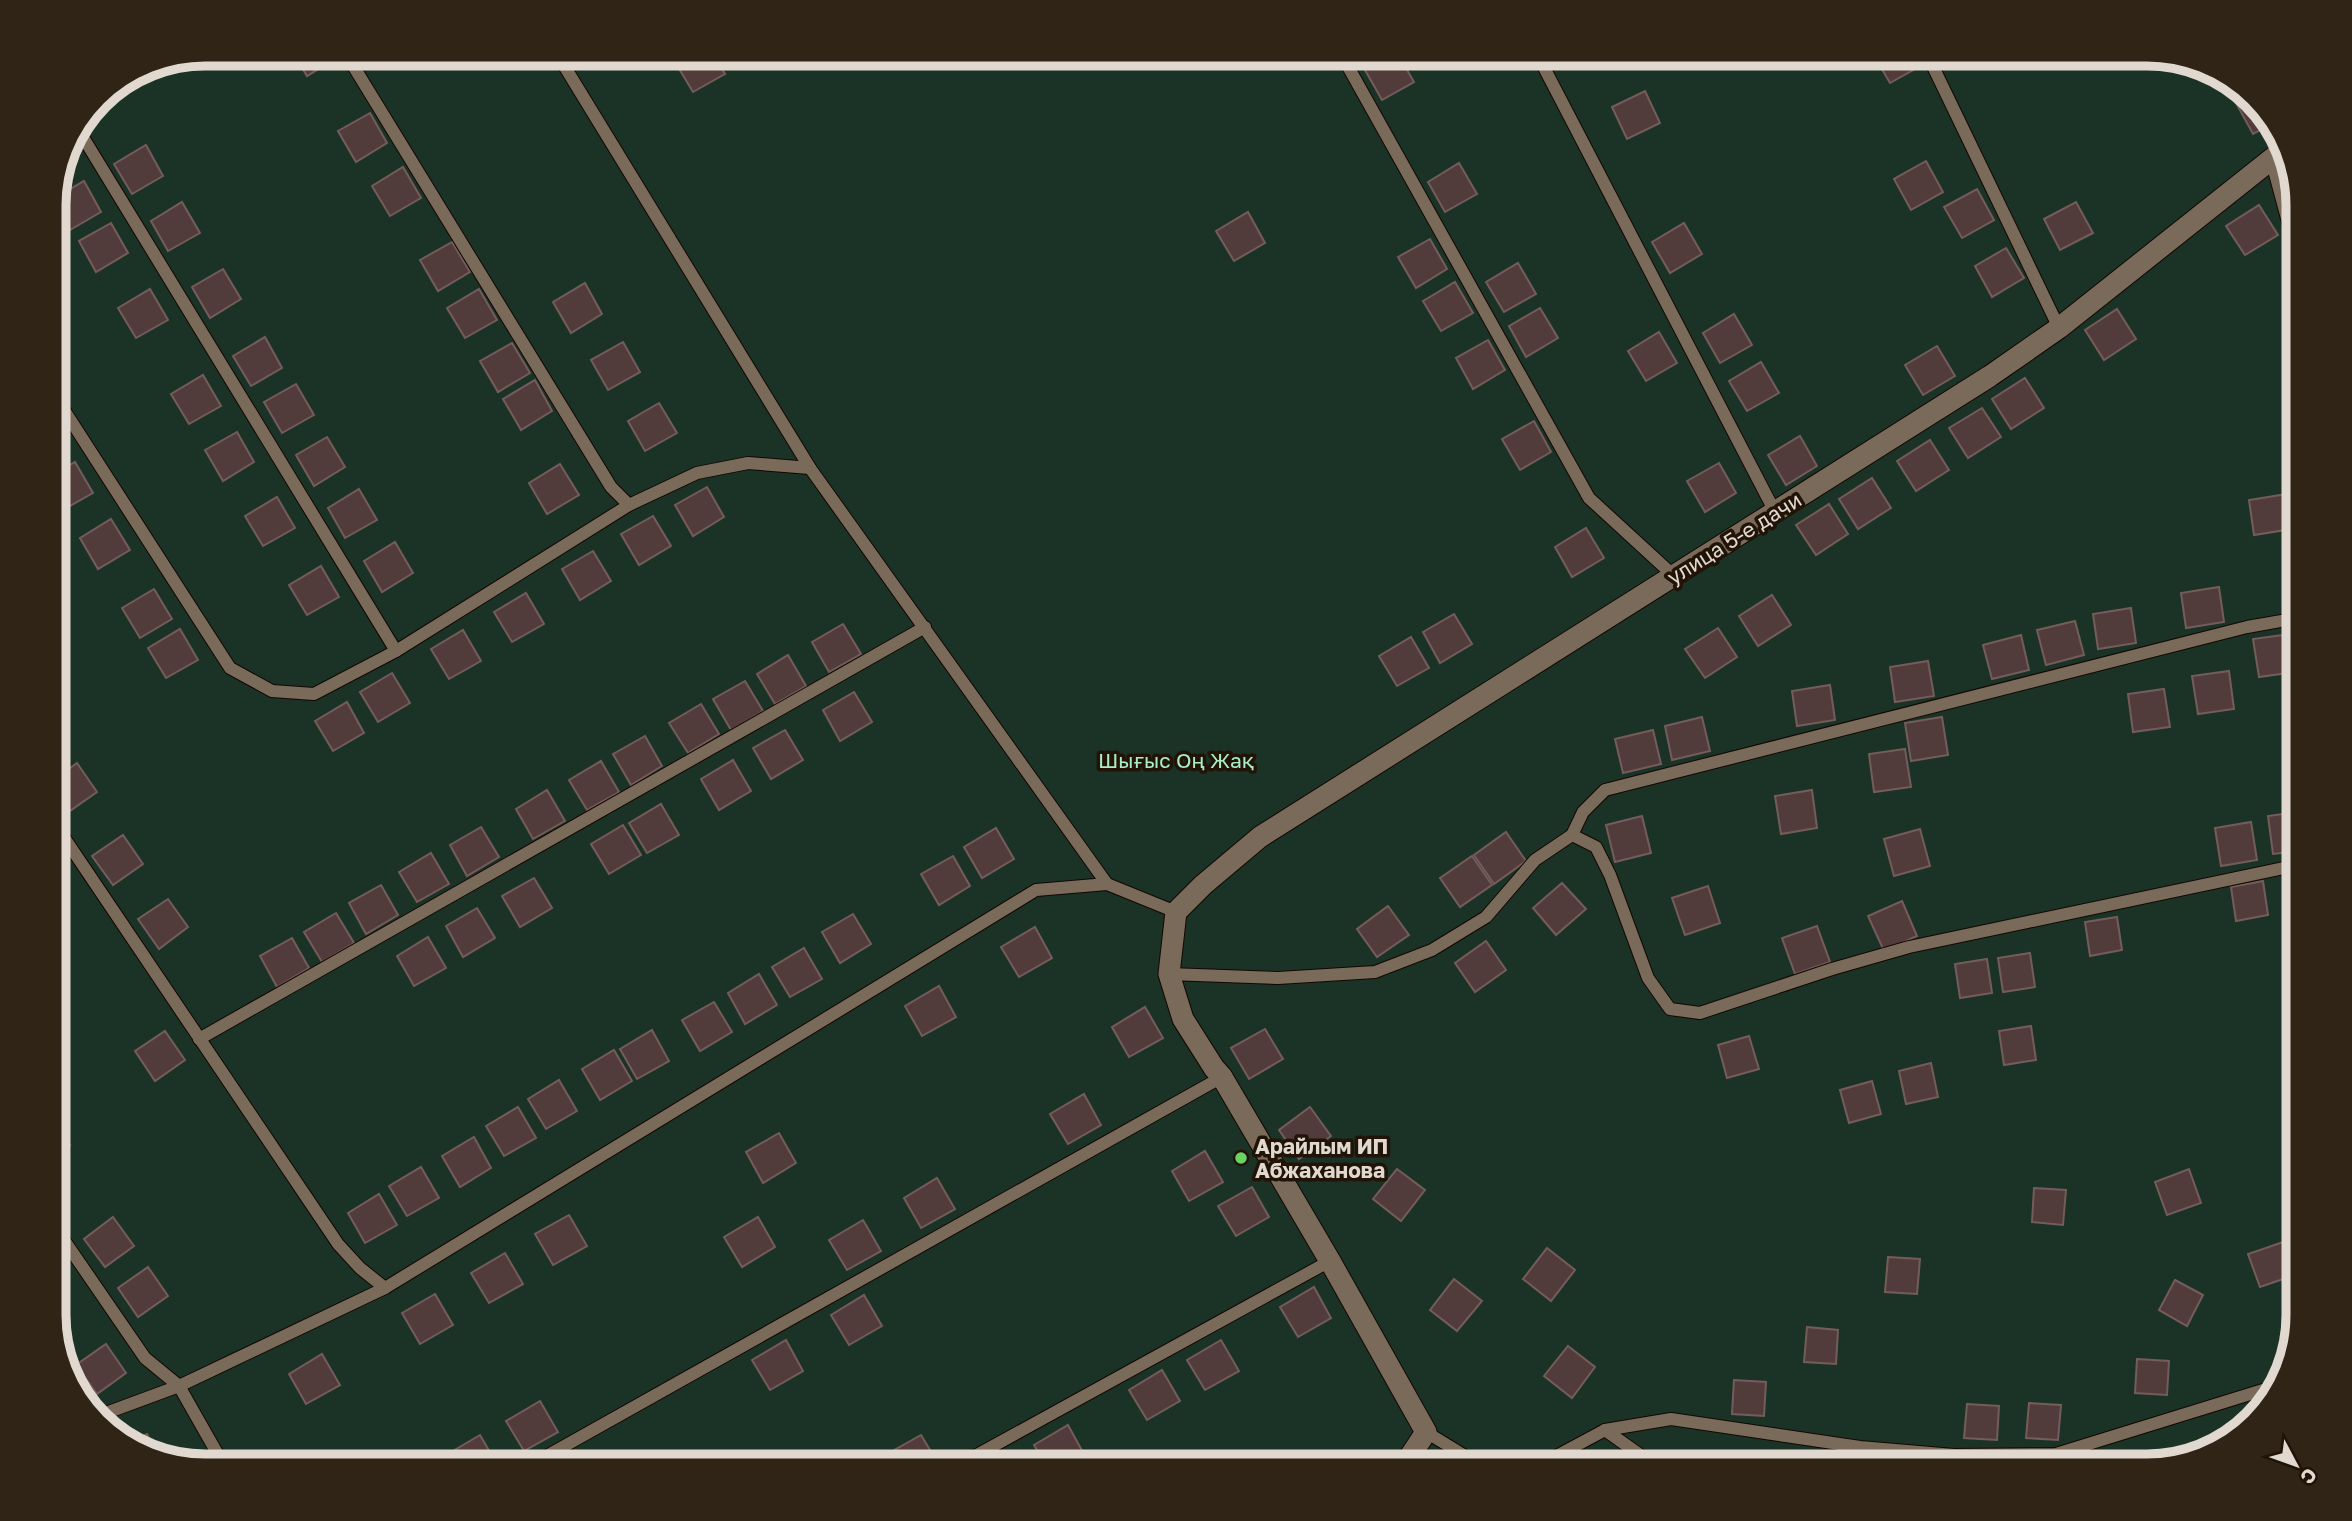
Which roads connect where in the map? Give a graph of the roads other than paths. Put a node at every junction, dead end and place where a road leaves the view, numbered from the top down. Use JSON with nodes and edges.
{"nodes":[{"id":1,"x":353,"y":66,"type":"edge"},
{"id":2,"x":564,"y":66,"type":"edge"},
{"id":3,"x":1348,"y":66,"type":"edge"},
{"id":4,"x":1543,"y":66,"type":"edge"},
{"id":5,"x":1933,"y":66,"type":"edge"},
{"id":6,"x":84,"y":138,"type":"edge"},
{"id":7,"x":2276,"y":155,"type":"edge"},
{"id":8,"x":2279,"y":165,"type":"edge"},
{"id":9,"x":2284,"y":192,"type":"edge"},
{"id":10,"x":2059,"y":328,"type":"junction"},
{"id":11,"x":67,"y":415,"type":"edge"},
{"id":12,"x":810,"y":468,"type":"junction"},
{"id":13,"x":629,"y":505,"type":"junction"},
{"id":14,"x":1775,"y":512,"type":"junction"},
{"id":15,"x":1674,"y":576,"type":"junction"},
{"id":16,"x":2286,"y":620,"type":"edge"},
{"id":17,"x":925,"y":627,"type":"junction"},
{"id":18,"x":396,"y":651,"type":"junction"},
{"id":19,"x":1572,"y":835,"type":"junction"},
{"id":20,"x":67,"y":842,"type":"edge"},
{"id":21,"x":2286,"y":868,"type":"edge"},
{"id":22,"x":1107,"y":884,"type":"junction"},
{"id":23,"x":1176,"y":912,"type":"junction"},
{"id":24,"x":1169,"y":974,"type":"junction"},
{"id":25,"x":199,"y":1040,"type":"junction"},
{"id":26,"x":1222,"y":1077,"type":"junction"},
{"id":27,"x":67,"y":1244,"type":"edge"},
{"id":28,"x":1330,"y":1261,"type":"junction"},
{"id":29,"x":385,"y":1288,"type":"junction"},
{"id":30,"x":179,"y":1386,"type":"junction"},
{"id":31,"x":2264,"y":1390,"type":"edge"},
{"id":32,"x":2260,"y":1391,"type":"joint"},
{"id":33,"x":107,"y":1413,"type":"edge"},
{"id":34,"x":1605,"y":1430,"type":"junction"},
{"id":35,"x":1426,"y":1432,"type":"junction"},
{"id":36,"x":218,"y":1454,"type":"edge"},
{"id":37,"x":550,"y":1454,"type":"edge"},
{"id":38,"x":979,"y":1454,"type":"edge"},
{"id":39,"x":1412,"y":1454,"type":"edge"},
{"id":40,"x":1462,"y":1454,"type":"edge"},
{"id":41,"x":1562,"y":1454,"type":"edge"},
{"id":42,"x":1639,"y":1454,"type":"edge"},
{"id":43,"x":1943,"y":1454,"type":"edge"},
{"id":44,"x":2056,"y":1454,"type":"edge"}],
"edges":[{"from":1,"to":13,"type":"lane"},
{"from":2,"to":12,"type":"lane"},
{"from":3,"to":15,"type":"lane"},
{"from":4,"to":14,"type":"lane"},
{"from":5,"to":10,"type":"lane"},
{"from":6,"to":18,"type":"lane"},
{"from":7,"to":10,"type":"street","name":"улица 5-е дачи"},
{"from":8,"to":9,"type":"lane"},
{"from":10,"to":14,"type":"street","name":"улица 5-е дачи"},
{"from":11,"to":18,"type":"lane"},
{"from":12,"to":13,"type":"lane"},
{"from":12,"to":17,"type":"lane"},
{"from":13,"to":18,"type":"lane"},
{"from":14,"to":15,"type":"street","name":"улица 5-е дачи"},
{"from":15,"to":23,"type":"street","name":"улица 5-е дачи"},
{"from":16,"to":19,"type":"lane"},
{"from":17,"to":22,"type":"lane"},
{"from":17,"to":25,"type":"lane"},
{"from":19,"to":21,"type":"lane"},
{"from":19,"to":24,"type":"lane"},
{"from":20,"to":25,"type":"lane"},
{"from":22,"to":23,"type":"lane"},
{"from":22,"to":29,"type":"lane"},
{"from":23,"to":24,"type":"street"},
{"from":24,"to":26,"type":"street"},
{"from":25,"to":29,"type":"lane"},
{"from":26,"to":28,"type":"street"},
{"from":26,"to":37,"type":"lane"},
{"from":27,"to":30,"type":"lane"},
{"from":28,"to":35,"type":"street"},
{"from":28,"to":38,"type":"lane"},
{"from":29,"to":30,"type":"lane"},
{"from":30,"to":33,"type":"lane"},
{"from":30,"to":36,"type":"lane"},
{"from":31,"to":32,"type":"lane"},
{"from":32,"to":44,"type":"lane"},
{"from":34,"to":41,"type":"lane"},
{"from":34,"to":42,"type":"lane"},
{"from":34,"to":43,"type":"lane"},
{"from":35,"to":39,"type":"street"},
{"from":35,"to":40,"type":"lane"}]}
